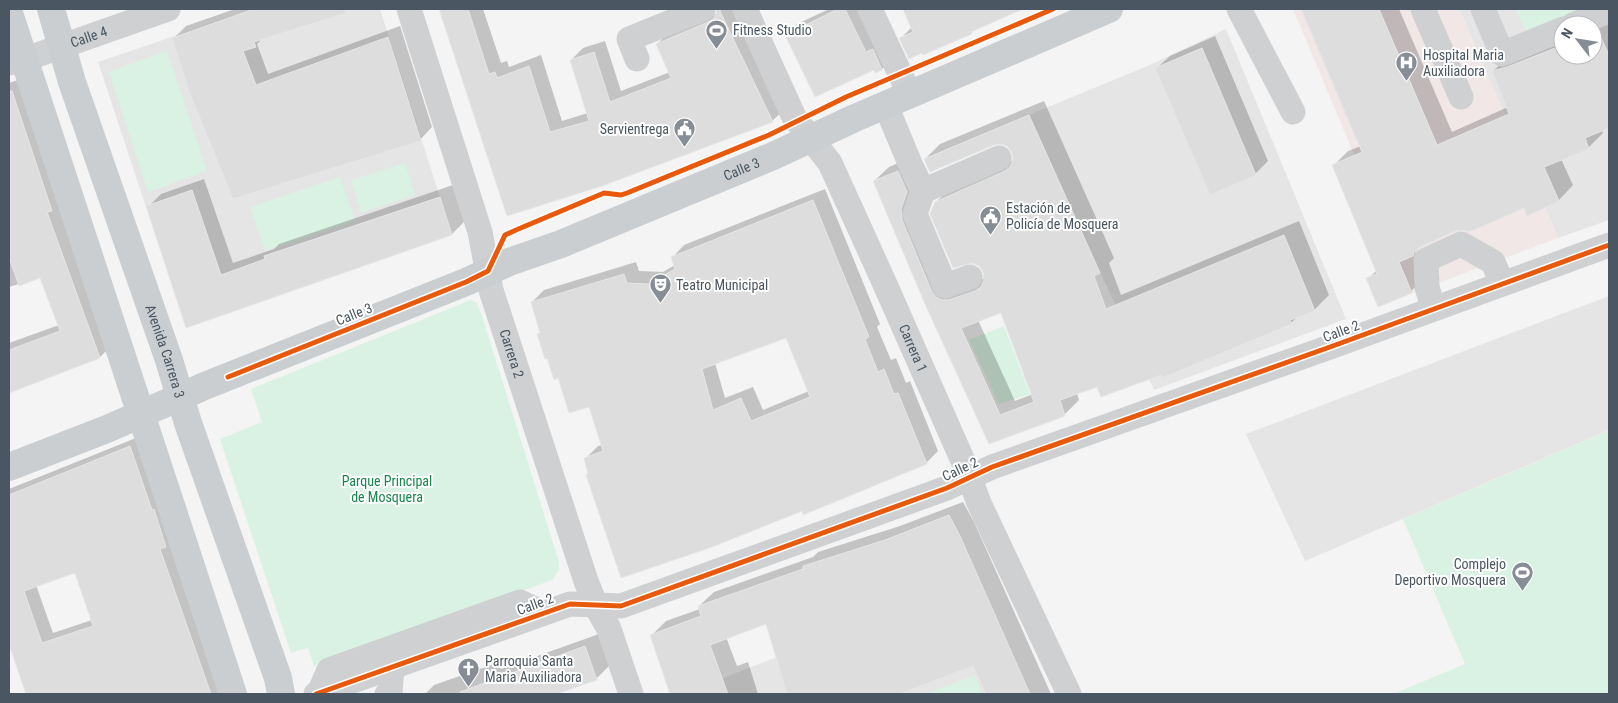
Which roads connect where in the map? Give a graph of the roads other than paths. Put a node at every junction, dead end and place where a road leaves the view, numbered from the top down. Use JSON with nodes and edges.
{"nodes":[{"id":1,"x":52,"y":9,"type":"edge"},
{"id":2,"x":168,"y":9,"type":"edge"},
{"id":3,"x":409,"y":9,"type":"edge"},
{"id":4,"x":703,"y":9,"type":"edge"},
{"id":5,"x":745,"y":9,"type":"edge"},
{"id":6,"x":870,"y":9,"type":"edge"},
{"id":7,"x":1109,"y":9,"type":"edge"},
{"id":8,"x":1240,"y":9,"type":"edge"},
{"id":9,"x":1422,"y":9,"type":"edge"},
{"id":10,"x":1483,"y":9,"type":"edge"},
{"id":11,"x":9,"y":13,"type":"edge"},
{"id":12,"x":1553,"y":33,"type":"edge"},
{"id":13,"x":63,"y":45,"type":"junction"},
{"id":14,"x":637,"y":59,"type":"dead end"},
{"id":15,"x":16,"y":61,"type":"edge"},
{"id":16,"x":910,"y":95,"type":"junction"},
{"id":17,"x":1461,"y":97,"type":"dead end"},
{"id":18,"x":886,"y":106,"type":"junction"},
{"id":19,"x":1293,"y":112,"type":"dead end"},
{"id":20,"x":811,"y":139,"type":"junction"},
{"id":21,"x":998,"y":158,"type":"dead end"},
{"id":22,"x":923,"y":191,"type":"junction"},
{"id":23,"x":1609,"y":245,"type":"edge"},
{"id":24,"x":488,"y":271,"type":"junction"},
{"id":25,"x":970,"y":277,"type":"dead end"},
{"id":26,"x":1502,"y":283,"type":"junction"},
{"id":27,"x":1432,"y":308,"type":"junction"},
{"id":28,"x":180,"y":398,"type":"junction"},
{"id":29,"x":141,"y":414,"type":"junction"},
{"id":30,"x":10,"y":462,"type":"edge"},
{"id":31,"x":969,"y":479,"type":"junction"},
{"id":32,"x":596,"y":606,"type":"junction"},
{"id":33,"x":544,"y":613,"type":"junction"},
{"id":34,"x":392,"y":667,"type":"junction"},
{"id":35,"x":233,"y":694,"type":"edge"},
{"id":36,"x":281,"y":694,"type":"edge"},
{"id":37,"x":319,"y":694,"type":"edge"},
{"id":38,"x":386,"y":694,"type":"edge"},
{"id":39,"x":631,"y":694,"type":"edge"},
{"id":40,"x":1069,"y":694,"type":"edge"}],
"edges":[{"from":1,"to":13,"type":"main road","name":"Avenida Carrera 3"},
{"from":2,"to":13,"type":"street","name":"Calle 4"},
{"from":3,"to":24,"type":"street","name":"Carrera 2"},
{"from":4,"to":14,"type":"street"},
{"from":5,"to":20,"type":"street","name":"Carrera 1"},
{"from":6,"to":16,"type":"street"},
{"from":7,"to":16,"type":"main road","name":"Calle 3"},
{"from":8,"to":19,"type":"street"},
{"from":9,"to":17,"type":"street"},
{"from":10,"to":12,"type":"street"},
{"from":11,"to":15,"type":"main road"},
{"from":13,"to":15,"type":"street","name":"Calle 4"},
{"from":13,"to":28,"type":"main road","name":"Avenida Carrera 3"},
{"from":15,"to":29,"type":"main road"},
{"from":16,"to":18,"type":"main road","name":"Calle 3"},
{"from":18,"to":20,"type":"main road","name":"Calle 3"},
{"from":18,"to":22,"type":"street"},
{"from":20,"to":24,"type":"main road","name":"Calle 3"},
{"from":20,"to":31,"type":"street","name":"Carrera 1"},
{"from":21,"to":22,"type":"street"},
{"from":22,"to":25,"type":"street"},
{"from":23,"to":26,"type":"street","name":"Calle 2"},
{"from":24,"to":28,"type":"main road","name":"Calle 3"},
{"from":24,"to":32,"type":"street","name":"Carrera 2"},
{"from":26,"to":27,"type":"street","name":"Calle 2"},
{"from":26,"to":27,"type":"street"},
{"from":27,"to":31,"type":"street","name":"Calle 2"},
{"from":28,"to":29,"type":"main road","name":"Calle 3"},
{"from":28,"to":36,"type":"main road","name":"Avenida Carrera 3"},
{"from":29,"to":30,"type":"main road","name":"Calle 3"},
{"from":29,"to":35,"type":"main road"},
{"from":31,"to":32,"type":"street","name":"Calle 2"},
{"from":31,"to":40,"type":"street","name":"Carrera 1"},
{"from":32,"to":33,"type":"street","name":"Calle 2"},
{"from":32,"to":39,"type":"street","name":"Carrera 2"},
{"from":33,"to":34,"type":"street","name":"Calle 2"},
{"from":33,"to":37,"type":"street"},
{"from":34,"to":37,"type":"street","name":"Calle 2"},
{"from":34,"to":38,"type":"street"}]}
